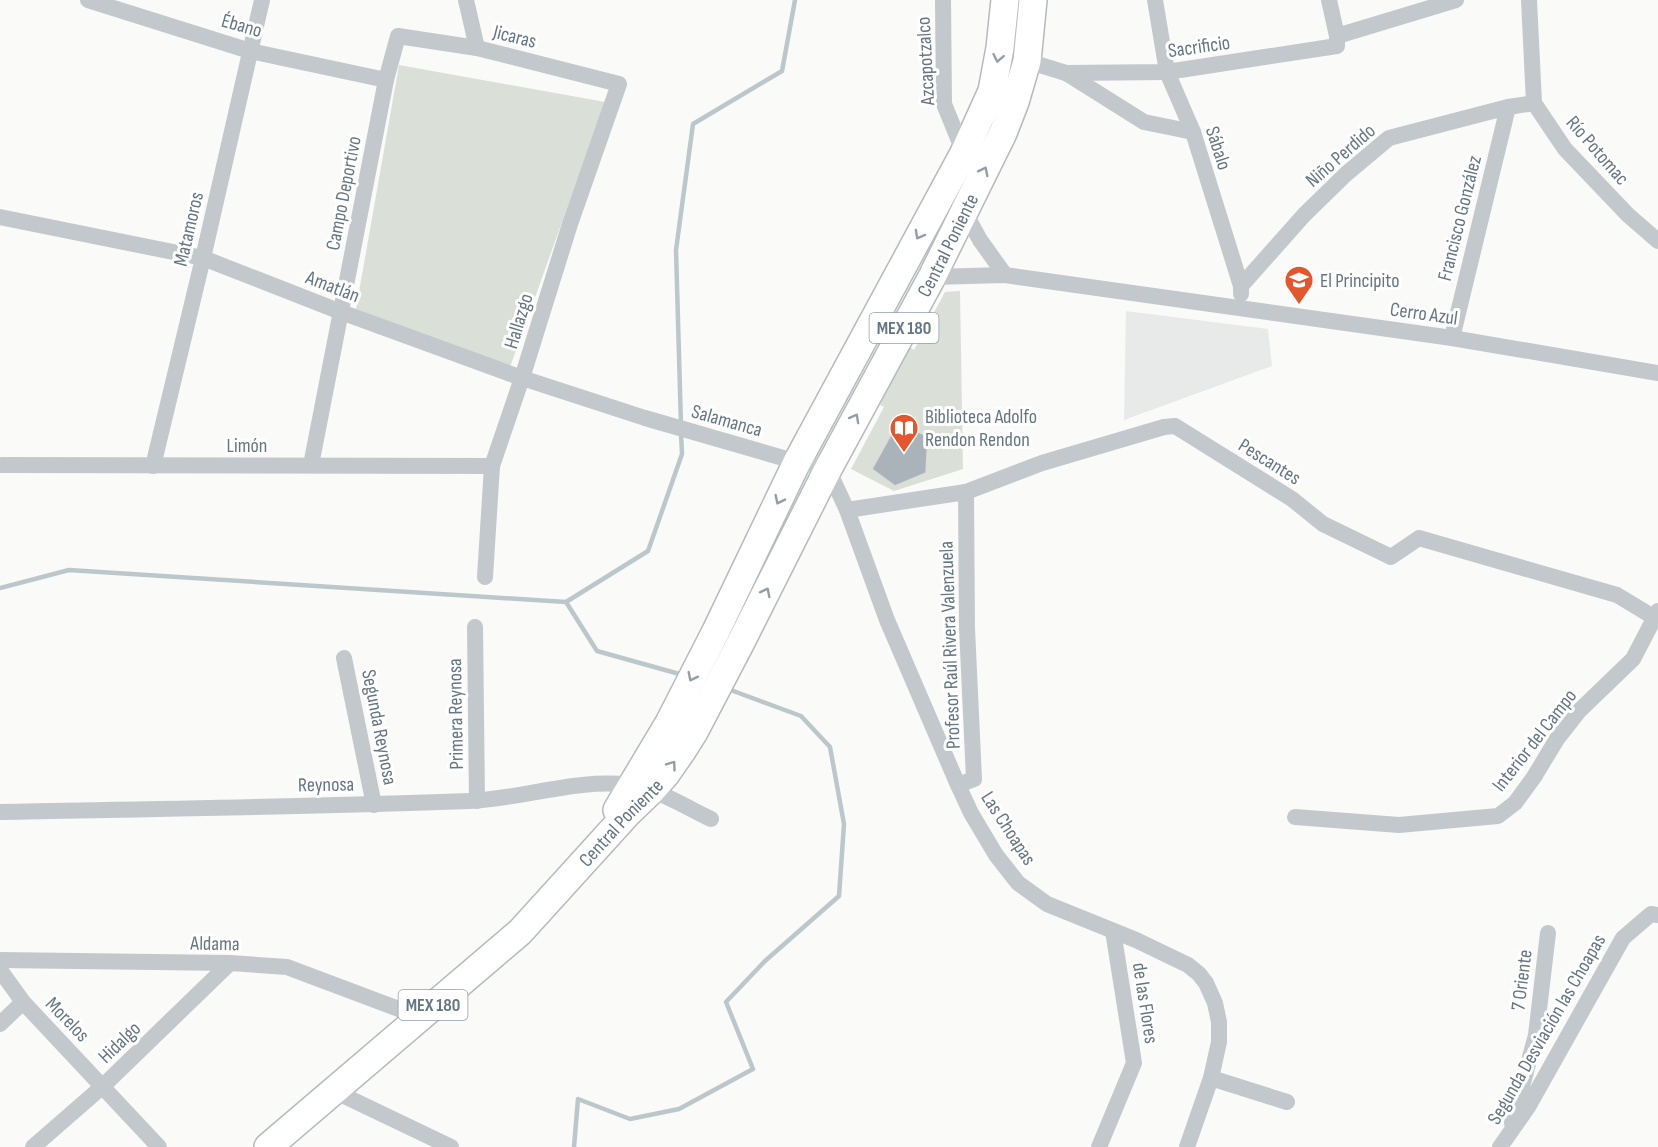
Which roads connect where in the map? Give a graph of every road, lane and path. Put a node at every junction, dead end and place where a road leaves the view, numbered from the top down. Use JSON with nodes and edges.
{"nodes":[{"id":1,"x":88,"y":0,"type":"edge"},
{"id":2,"x":262,"y":0,"type":"edge"},
{"id":3,"x":466,"y":0,"type":"edge"},
{"id":4,"x":943,"y":0,"type":"edge"},
{"id":5,"x":1005,"y":0,"type":"edge"},
{"id":6,"x":1033,"y":0,"type":"edge"},
{"id":7,"x":1155,"y":0,"type":"edge"},
{"id":8,"x":1329,"y":0,"type":"edge"},
{"id":9,"x":1456,"y":0,"type":"edge"},
{"id":10,"x":1529,"y":0,"type":"edge"},
{"id":11,"x":398,"y":36,"type":"joint"},
{"id":12,"x":1337,"y":41,"type":"junction"},
{"id":13,"x":477,"y":48,"type":"junction"},
{"id":14,"x":250,"y":51,"type":"junction"},
{"id":15,"x":1027,"y":61,"type":"junction"},
{"id":16,"x":1167,"y":72,"type":"junction"},
{"id":17,"x":1066,"y":73,"type":"junction"},
{"id":18,"x":386,"y":80,"type":"junction"},
{"id":19,"x":619,"y":84,"type":"joint"},
{"id":20,"x":1534,"y":103,"type":"junction"},
{"id":21,"x":1508,"y":107,"type":"junction"},
{"id":22,"x":1193,"y":132,"type":"junction"},
{"id":23,"x":964,"y":153,"type":"junction"},
{"id":24,"x":944,"y":190,"type":"junction"},
{"id":25,"x":965,"y":209,"type":"junction"},
{"id":26,"x":0,"y":217,"type":"edge"},
{"id":27,"x":1658,"y":241,"type":"edge"},
{"id":28,"x":203,"y":258,"type":"junction"},
{"id":29,"x":1005,"y":275,"type":"junction"},
{"id":30,"x":932,"y":277,"type":"junction"},
{"id":31,"x":1241,"y":286,"type":"junction"},
{"id":32,"x":1243,"y":309,"type":"junction"},
{"id":33,"x":341,"y":312,"type":"junction"},
{"id":34,"x":1452,"y":338,"type":"junction"},
{"id":35,"x":1658,"y":373,"type":"edge"},
{"id":36,"x":522,"y":378,"type":"junction"},
{"id":37,"x":645,"y":418,"type":"joint"},
{"id":38,"x":797,"y":462,"type":"junction"},
{"id":39,"x":2,"y":465,"type":"dead end"},
{"id":40,"x":310,"y":465,"type":"junction"},
{"id":41,"x":153,"y":466,"type":"junction"},
{"id":42,"x":492,"y":466,"type":"junction"},
{"id":43,"x":828,"y":469,"type":"junction"},
{"id":44,"x":966,"y":492,"type":"junction"},
{"id":45,"x":847,"y":510,"type":"junction"},
{"id":46,"x":485,"y":577,"type":"dead end"},
{"id":47,"x":1657,"y":615,"type":"edge"},
{"id":48,"x":475,"y":627,"type":"dead end"},
{"id":49,"x":344,"y":658,"type":"dead end"},
{"id":50,"x":958,"y":784,"type":"junction"},
{"id":51,"x":642,"y":788,"type":"junction"},
{"id":52,"x":477,"y":801,"type":"junction"},
{"id":53,"x":374,"y":804,"type":"junction"},
{"id":54,"x":0,"y":812,"type":"edge"},
{"id":55,"x":1295,"y":817,"type":"dead end"},
{"id":56,"x":711,"y":819,"type":"dead end"},
{"id":57,"x":1658,"y":915,"type":"edge"},
{"id":58,"x":1113,"y":931,"type":"junction"},
{"id":59,"x":1548,"y":933,"type":"dead end"},
{"id":60,"x":0,"y":960,"type":"edge"},
{"id":61,"x":230,"y":963,"type":"junction"},
{"id":62,"x":0,"y":970,"type":"edge"},
{"id":63,"x":24,"y":1002,"type":"junction"},
{"id":64,"x":420,"y":1017,"type":"junction"},
{"id":65,"x":0,"y":1024,"type":"edge"},
{"id":66,"x":1211,"y":1078,"type":"junction"},
{"id":67,"x":103,"y":1086,"type":"junction"},
{"id":68,"x":334,"y":1091,"type":"junction"},
{"id":69,"x":1287,"y":1102,"type":"dead end"},
{"id":70,"x":1504,"y":1141,"type":"edge"},
{"id":71,"x":33,"y":1147,"type":"edge"},
{"id":72,"x":159,"y":1147,"type":"edge"},
{"id":73,"x":268,"y":1147,"type":"edge"},
{"id":74,"x":451,"y":1147,"type":"edge"},
{"id":75,"x":1099,"y":1147,"type":"edge"},
{"id":76,"x":1187,"y":1147,"type":"edge"}],
"edges":[{"from":1,"to":14,"type":"street","name":"Ébano"},
{"from":2,"to":14,"type":"street","name":"Matamoros"},
{"from":3,"to":13,"type":"street"},
{"from":4,"to":23,"type":"street","name":"Azcapotzalco"},
{"from":5,"to":23,"type":"main road","name":"Central Poniente","number":"MEX 180","one_way":true},
{"from":6,"to":15,"type":"main road","name":"Central Poniente","number":"MEX 180"},
{"from":7,"to":16,"type":"street","name":"Sábalo"},
{"from":8,"to":12,"type":"street"},
{"from":9,"to":12,"type":"street","name":"Sacrificio"},
{"from":10,"to":20,"type":"street"},
{"from":11,"to":13,"type":"street","name":"Jicaras"},
{"from":11,"to":18,"type":"street","name":"Campo Deportivo"},
{"from":12,"to":16,"type":"street","name":"Sacrificio"},
{"from":13,"to":19,"type":"street","name":"Jicaras"},
{"from":14,"to":18,"type":"street","name":"Ébano"},
{"from":14,"to":28,"type":"street","name":"Matamoros"},
{"from":15,"to":17,"type":"street","name":"Sacrificio"},
{"from":25,"to":15,"type":"main road","name":"Central Poniente","number":"MEX 180","one_way":true},
{"from":16,"to":17,"type":"street","name":"Sacrificio"},
{"from":16,"to":22,"type":"street","name":"Sábalo"},
{"from":17,"to":22,"type":"street","name":"Sacrificio"},
{"from":18,"to":33,"type":"street","name":"Campo Deportivo"},
{"from":19,"to":36,"type":"street","name":"Hallazgo"},
{"from":20,"to":21,"type":"street","name":"Niño Perdido"},
{"from":20,"to":27,"type":"street","name":"Río Potomac"},
{"from":21,"to":31,"type":"street","name":"Niño Perdido"},
{"from":21,"to":34,"type":"street","name":"Francisco González"},
{"from":22,"to":31,"type":"street","name":"Sábalo"},
{"from":23,"to":24,"type":"main road","name":"Central Poniente","number":"MEX 180"},
{"from":24,"to":25,"type":"street"},
{"from":24,"to":38,"type":"main road","name":"Central Poniente","number":"MEX 180","one_way":true},
{"from":25,"to":29,"type":"street"},
{"from":25,"to":30,"type":"main road","name":"Central Poniente","number":"MEX 180"},
{"from":26,"to":28,"type":"street","name":"Amatlán"},
{"from":28,"to":33,"type":"street","name":"Amatlán"},
{"from":28,"to":41,"type":"street","name":"Matamoros"},
{"from":29,"to":30,"type":"street","name":"Cerro Azul"},
{"from":29,"to":32,"type":"street","name":"Cerro Azul"},
{"from":43,"to":30,"type":"main road","name":"Central Poniente","number":"MEX 180","one_way":true},
{"from":31,"to":32,"type":"street","name":"Sábalo"},
{"from":32,"to":34,"type":"street","name":"Cerro Azul"},
{"from":33,"to":36,"type":"street","name":"Amatlán"},
{"from":33,"to":40,"type":"street","name":"Campo Deportivo"},
{"from":34,"to":35,"type":"street","name":"Cerro Azul"},
{"from":36,"to":37,"type":"street","name":"Amatlán"},
{"from":36,"to":42,"type":"street","name":"Hallazgo"},
{"from":37,"to":38,"type":"street","name":"Salamanca"},
{"from":38,"to":43,"type":"street"},
{"from":38,"to":51,"type":"main road","name":"Central Poniente","number":"MEX 180","one_way":true},
{"from":39,"to":41,"type":"street","name":"Limón"},
{"from":40,"to":41,"type":"street","name":"Limón"},
{"from":40,"to":42,"type":"street","name":"Limón"},
{"from":42,"to":46,"type":"street","name":"Hallazgo"},
{"from":43,"to":45,"type":"street","name":"Las Choapas"},
{"from":51,"to":43,"type":"main road","name":"Central Poniente","number":"MEX 180","one_way":true},
{"from":44,"to":45,"type":"street","name":"Pescantes"},
{"from":44,"to":47,"type":"street","name":"Pescantes"},
{"from":44,"to":50,"type":"street","name":"Profesor Raúl Rivera Valenzuela"},
{"from":45,"to":50,"type":"street","name":"Las Choapas"},
{"from":47,"to":55,"type":"street","name":"Interior del Campo"},
{"from":48,"to":52,"type":"street","name":"Primera Reynosa"},
{"from":49,"to":53,"type":"street","name":"Segunda Reynosa"},
{"from":50,"to":58,"type":"street","name":"Las Choapas"},
{"from":51,"to":52,"type":"street","name":"Reynosa"},
{"from":51,"to":56,"type":"street"},
{"from":51,"to":64,"type":"main road","name":"Central Poniente","number":"MEX 180"},
{"from":52,"to":53,"type":"street","name":"Reynosa"},
{"from":53,"to":54,"type":"street","name":"Reynosa"},
{"from":57,"to":70,"type":"street","name":"Segunda Desviación las Choapas"},
{"from":58,"to":66,"type":"street","name":"Las Choapas"},
{"from":58,"to":75,"type":"street","name":"de las Flores"},
{"from":59,"to":70,"type":"street","name":"7 Oriente"},
{"from":60,"to":61,"type":"street","name":"Aldama"},
{"from":61,"to":64,"type":"street","name":"Aldama"},
{"from":61,"to":67,"type":"street","name":"Hidalgo"},
{"from":62,"to":63,"type":"street","name":"Morelos"},
{"from":63,"to":65,"type":"street"},
{"from":63,"to":67,"type":"street","name":"Morelos"},
{"from":64,"to":68,"type":"main road","number":"MEX 180"},
{"from":66,"to":69,"type":"street"},
{"from":66,"to":76,"type":"street","name":"Las Choapas"},
{"from":67,"to":71,"type":"street","name":"Hidalgo"},
{"from":67,"to":72,"type":"street","name":"Morelos"},
{"from":68,"to":73,"type":"main road","number":"MEX 180"},
{"from":68,"to":74,"type":"street"}]}
